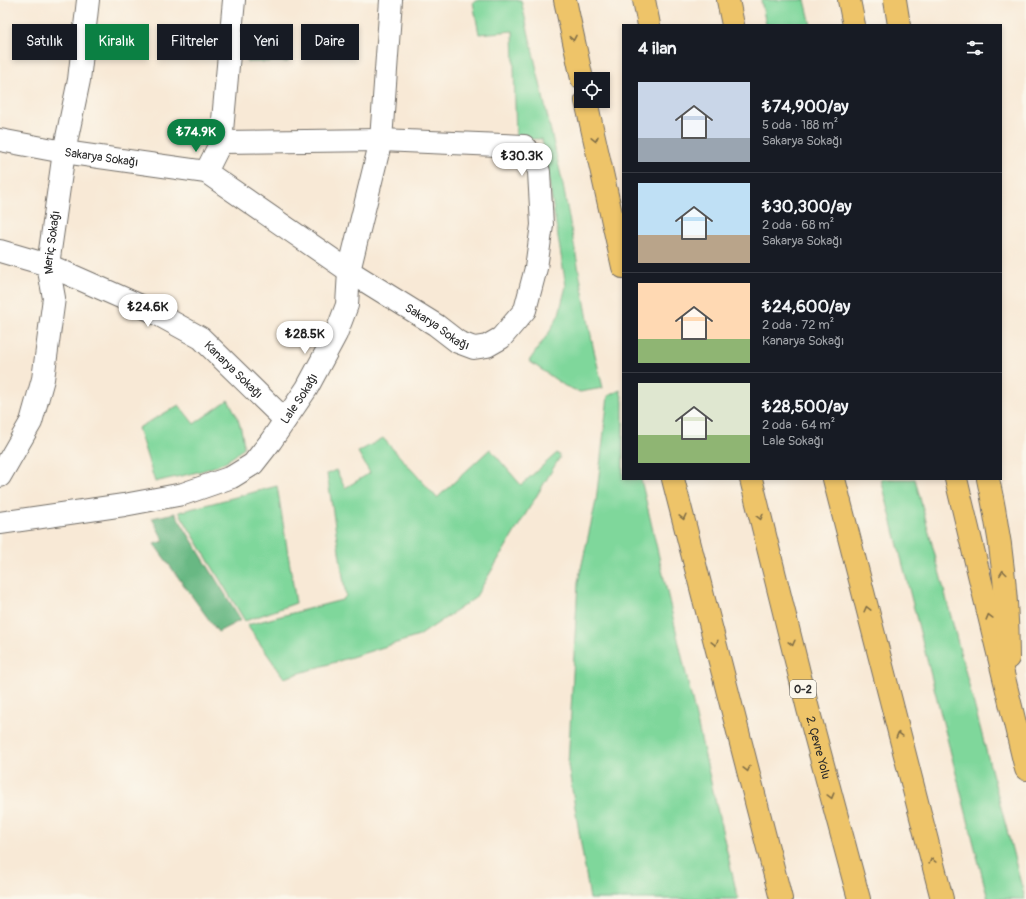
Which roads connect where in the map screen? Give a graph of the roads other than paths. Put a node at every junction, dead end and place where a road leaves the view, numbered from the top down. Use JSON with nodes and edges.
{"nodes":[{"id":1,"x":88,"y":0,"type":"edge"},
{"id":2,"x":234,"y":0,"type":"edge"},
{"id":3,"x":391,"y":0,"type":"edge"},
{"id":4,"x":565,"y":0,"type":"edge"},
{"id":5,"x":644,"y":0,"type":"edge"},
{"id":6,"x":728,"y":0,"type":"edge"},
{"id":7,"x":849,"y":0,"type":"edge"},
{"id":8,"x":895,"y":0,"type":"edge"},
{"id":9,"x":903,"y":0,"type":"edge"},
{"id":10,"x":649,"y":24,"type":"edge"},
{"id":11,"x":733,"y":24,"type":"edge"},
{"id":12,"x":854,"y":24,"type":"edge"},
{"id":13,"x":899,"y":24,"type":"edge"},
{"id":14,"x":905,"y":24,"type":"edge"},
{"id":15,"x":580,"y":72,"type":"edge"},
{"id":16,"x":588,"y":108,"type":"edge"},
{"id":17,"x":0,"y":140,"type":"edge"},
{"id":18,"x":382,"y":140,"type":"junction"},
{"id":19,"x":220,"y":142,"type":"junction"},
{"id":20,"x":64,"y":152,"type":"junction"},
{"id":21,"x":206,"y":172,"type":"junction"},
{"id":22,"x":0,"y":251,"type":"edge"},
{"id":23,"x":622,"y":263,"type":"edge"},
{"id":24,"x":48,"y":265,"type":"junction"},
{"id":25,"x":349,"y":271,"type":"junction"},
{"id":26,"x":285,"y":420,"type":"junction"},
{"id":27,"x":0,"y":476,"type":"edge"},
{"id":28,"x":673,"y":480,"type":"edge"},
{"id":29,"x":750,"y":480,"type":"edge"},
{"id":30,"x":834,"y":480,"type":"edge"},
{"id":31,"x":956,"y":480,"type":"edge"},
{"id":32,"x":988,"y":480,"type":"edge"},
{"id":33,"x":0,"y":523,"type":"edge"},
{"id":34,"x":1008,"y":696,"type":"junction"},
{"id":35,"x":1026,"y":769,"type":"edge"},
{"id":36,"x":781,"y":899,"type":"edge"},
{"id":37,"x":859,"y":899,"type":"edge"},
{"id":38,"x":942,"y":899,"type":"edge"}],
"edges":[{"from":1,"to":20,"type":"street","name":"Meriç Sokağı"},
{"from":2,"to":19,"type":"street"},
{"from":3,"to":18,"type":"street","name":"Lale Sokağı"},
{"from":4,"to":15,"type":"highway","one_way":true},
{"from":5,"to":10,"type":"highway"},
{"from":6,"to":11,"type":"highway"},
{"from":7,"to":12,"type":"highway"},
{"from":8,"to":13,"type":"highway"},
{"from":9,"to":14,"type":"street"},
{"from":16,"to":23,"type":"highway","one_way":true},
{"from":17,"to":20,"type":"street","name":"Sakarya Sokağı"},
{"from":18,"to":19,"type":"street","name":"Sakarya Sokağı"},
{"from":18,"to":25,"type":"street","name":"Lale Sokağı"},
{"from":18,"to":25,"type":"street","name":"Sakarya Sokağı"},
{"from":19,"to":21,"type":"street"},
{"from":20,"to":21,"type":"street","name":"Sakarya Sokağı"},
{"from":20,"to":24,"type":"street","name":"Meriç Sokağı"},
{"from":21,"to":25,"type":"street","name":"Sakarya Sokağı"},
{"from":22,"to":24,"type":"street","name":"Kanarya Sokağı"},
{"from":24,"to":26,"type":"street","name":"Kanarya Sokağı"},
{"from":24,"to":27,"type":"street","name":"Meriç Sokağı"},
{"from":25,"to":26,"type":"street","name":"Lale Sokağı"},
{"from":26,"to":33,"type":"street","name":"Lale Sokağı"},
{"from":28,"to":36,"type":"highway","one_way":true},
{"from":29,"to":37,"type":"highway","name":"2. Çevre Yolu","number":"O-2","one_way":true},
{"from":38,"to":30,"type":"highway","one_way":true},
{"from":34,"to":31,"type":"highway","one_way":true},
{"from":34,"to":32,"type":"highway","one_way":true},
{"from":34,"to":35,"type":"highway"}]}
